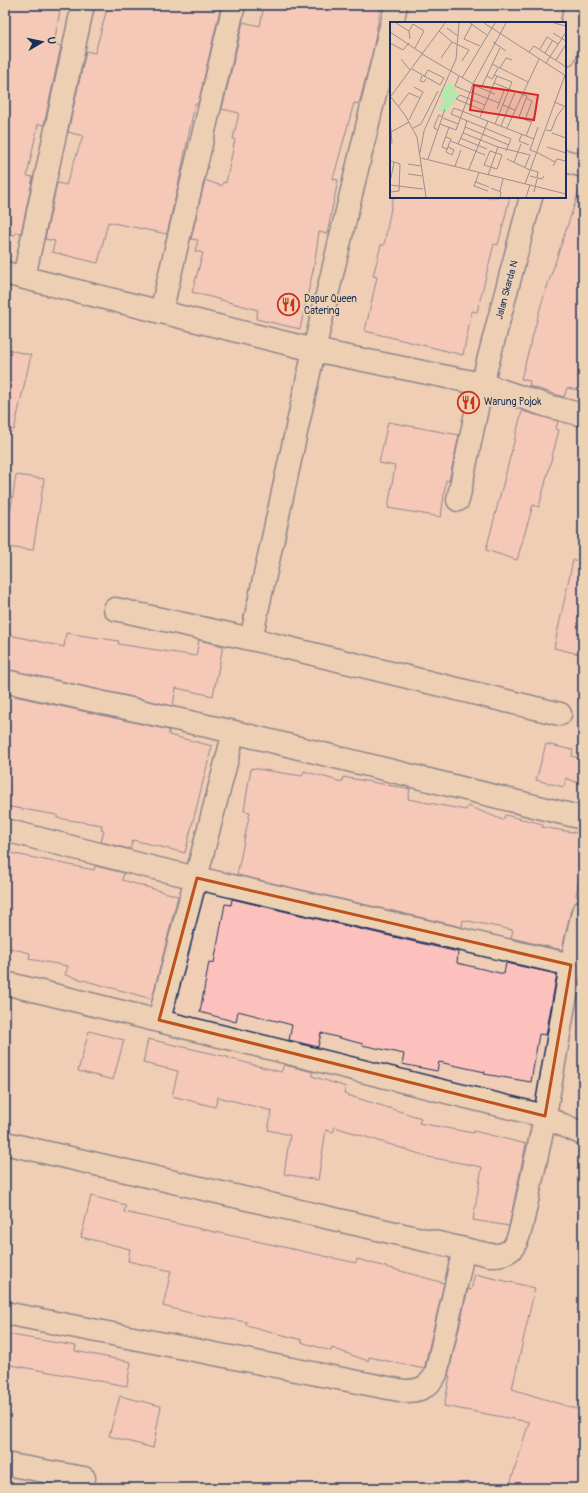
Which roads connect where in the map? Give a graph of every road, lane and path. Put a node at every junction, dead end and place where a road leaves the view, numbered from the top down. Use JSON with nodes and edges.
{"nodes":[{"id":1,"x":83,"y":5,"type":"edge"},
{"id":2,"x":234,"y":5,"type":"edge"},
{"id":3,"x":396,"y":5,"type":"edge"},
{"id":4,"x":576,"y":5,"type":"edge"},
{"id":5,"x":392,"y":22,"type":"edge"},
{"id":6,"x":390,"y":28,"type":"edge"},
{"id":7,"x":566,"y":50,"type":"edge"},
{"id":8,"x":566,"y":160,"type":"edge"},
{"id":9,"x":583,"y":166,"type":"edge"},
{"id":10,"x":531,"y":198,"type":"edge"},
{"id":11,"x":14,"y":275,"type":"edge"},
{"id":12,"x":161,"y":312,"type":"junction"},
{"id":13,"x":314,"y":350,"type":"junction"},
{"id":14,"x":482,"y":384,"type":"junction"},
{"id":15,"x":583,"y":415,"type":"edge"},
{"id":16,"x":458,"y":500,"type":"dead end"},
{"id":17,"x":114,"y":609,"type":"dead end"},
{"id":18,"x":250,"y":638,"type":"junction"},
{"id":19,"x":5,"y":681,"type":"edge"},
{"id":20,"x":560,"y":714,"type":"dead end"},
{"id":21,"x":234,"y":732,"type":"junction"},
{"id":22,"x":583,"y":818,"type":"edge"},
{"id":23,"x":5,"y":830,"type":"edge"},
{"id":24,"x":196,"y":878,"type":"junction"},
{"id":25,"x":583,"y":912,"type":"edge"},
{"id":26,"x":572,"y":965,"type":"junction"},
{"id":27,"x":5,"y":983,"type":"edge"},
{"id":28,"x":159,"y":1020,"type":"junction"},
{"id":29,"x":545,"y":1116,"type":"junction"},
{"id":30,"x":583,"y":1134,"type":"edge"},
{"id":31,"x":5,"y":1143,"type":"edge"},
{"id":32,"x":464,"y":1249,"type":"junction"},
{"id":33,"x":5,"y":1313,"type":"edge"},
{"id":34,"x":5,"y":1464,"type":"edge"},
{"id":35,"x":84,"y":1478,"type":"dead end"}],
"edges":[{"from":1,"to":11,"type":"street"},
{"from":2,"to":12,"type":"street"},
{"from":3,"to":5,"type":"street"},
{"from":4,"to":7,"type":"street"},
{"from":6,"to":13,"type":"street"},
{"from":8,"to":9,"type":"street"},
{"from":10,"to":14,"type":"street","name":"Jalan Skarda N"},
{"from":11,"to":12,"type":"street"},
{"from":12,"to":13,"type":"street"},
{"from":13,"to":14,"type":"street"},
{"from":13,"to":18,"type":"street"},
{"from":14,"to":15,"type":"street"},
{"from":14,"to":16,"type":"street","name":"Jalan Skarda N"},
{"from":17,"to":18,"type":"street"},
{"from":18,"to":20,"type":"street"},
{"from":19,"to":21,"type":"street"},
{"from":21,"to":22,"type":"street"},
{"from":21,"to":24,"type":"street"},
{"from":23,"to":24,"type":"street"},
{"from":24,"to":26,"type":"street"},
{"from":24,"to":28,"type":"street"},
{"from":25,"to":26,"type":"street"},
{"from":26,"to":29,"type":"street"},
{"from":27,"to":28,"type":"street"},
{"from":28,"to":29,"type":"street"},
{"from":29,"to":30,"type":"street"},
{"from":29,"to":32,"type":"street"},
{"from":31,"to":32,"type":"street"},
{"from":32,"to":33,"type":"street"},
{"from":34,"to":35,"type":"street"}]}
